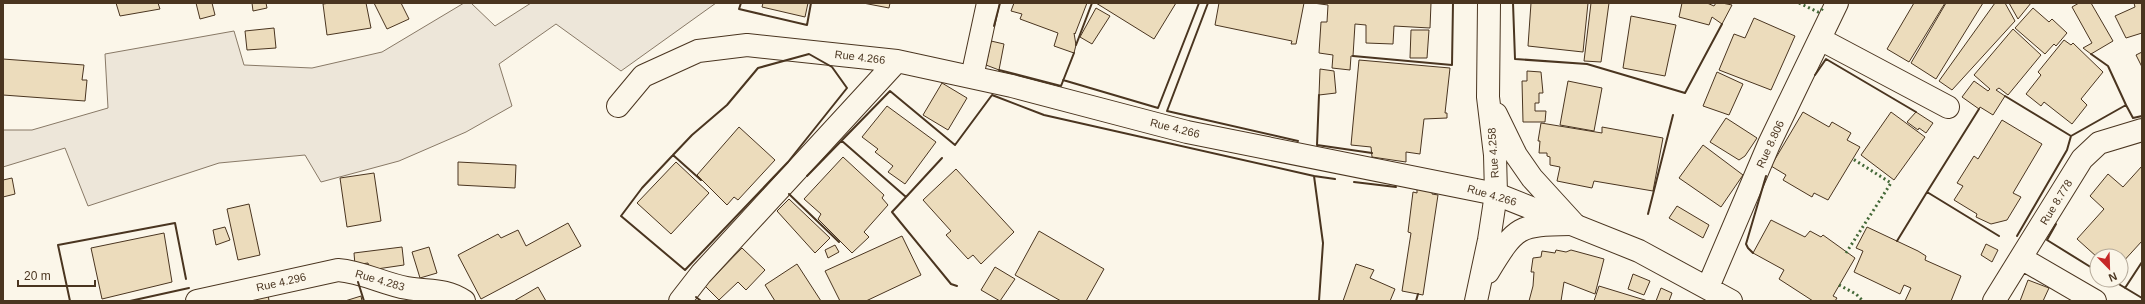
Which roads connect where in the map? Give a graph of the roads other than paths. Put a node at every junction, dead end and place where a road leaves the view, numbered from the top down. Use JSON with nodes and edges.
{"nodes":[{"id":1,"x":988,"y":3,"type":"edge"},
{"id":2,"x":1489,"y":3,"type":"edge"},
{"id":3,"x":1837,"y":3,"type":"edge"},
{"id":4,"x":1820,"y":39,"type":"junction"},
{"id":5,"x":897,"y":61,"type":"junction"},
{"id":6,"x":972,"y":77,"type":"junction"},
{"id":7,"x":1488,"y":98,"type":"junction"},
{"id":8,"x":618,"y":106,"type":"dead end"},
{"id":9,"x":1948,"y":107,"type":"dead end"},
{"id":10,"x":2142,"y":130,"type":"edge"},
{"id":11,"x":1496,"y":194,"type":"junction"},
{"id":12,"x":1574,"y":224,"type":"junction"},
{"id":13,"x":2021,"y":258,"type":"junction"},
{"id":14,"x":318,"y":273,"type":"joint"},
{"id":15,"x":1708,"y":287,"type":"junction"},
{"id":16,"x":1477,"y":294,"type":"edge"},
{"id":17,"x":197,"y":301,"type":"edge"},
{"id":18,"x":464,"y":301,"type":"edge"},
{"id":19,"x":680,"y":301,"type":"edge"},
{"id":20,"x":1731,"y":301,"type":"edge"},
{"id":21,"x":1994,"y":301,"type":"edge"},
{"id":22,"x":2094,"y":301,"type":"edge"}],
"edges":[{"from":1,"to":6,"type":"main road"},
{"from":2,"to":7,"type":"main road","name":"Rue 4.258"},
{"from":3,"to":4,"type":"main road","name":"Rue 8.806"},
{"from":4,"to":9,"type":"main road"},
{"from":4,"to":15,"type":"main road","name":"Rue 8.806"},
{"from":5,"to":6,"type":"main road","name":"Rue 4.266"},
{"from":5,"to":8,"type":"main road","name":"Rue 4.266"},
{"from":5,"to":19,"type":"main road"},
{"from":6,"to":11,"type":"main road","name":"Rue 4.266"},
{"from":7,"to":11,"type":"main road","name":"Rue 4.258"},
{"from":7,"to":12,"type":"main road"},
{"from":10,"to":13,"type":"main road","name":"Rue 8.778"},
{"from":11,"to":12,"type":"main road","name":"Rue 4.266"},
{"from":11,"to":16,"type":"main road","name":"Rue 4.258"},
{"from":12,"to":15,"type":"main road","name":"Rue 4.266"},
{"from":12,"to":16,"type":"main road"},
{"from":13,"to":21,"type":"main road","name":"Rue 8.778"},
{"from":13,"to":22,"type":"main road"},
{"from":14,"to":17,"type":"main road","name":"Rue 4.296"},
{"from":14,"to":18,"type":"main road","name":"Rue 4.283"},
{"from":15,"to":20,"type":"main road","name":"Rue 4.266"}]}
